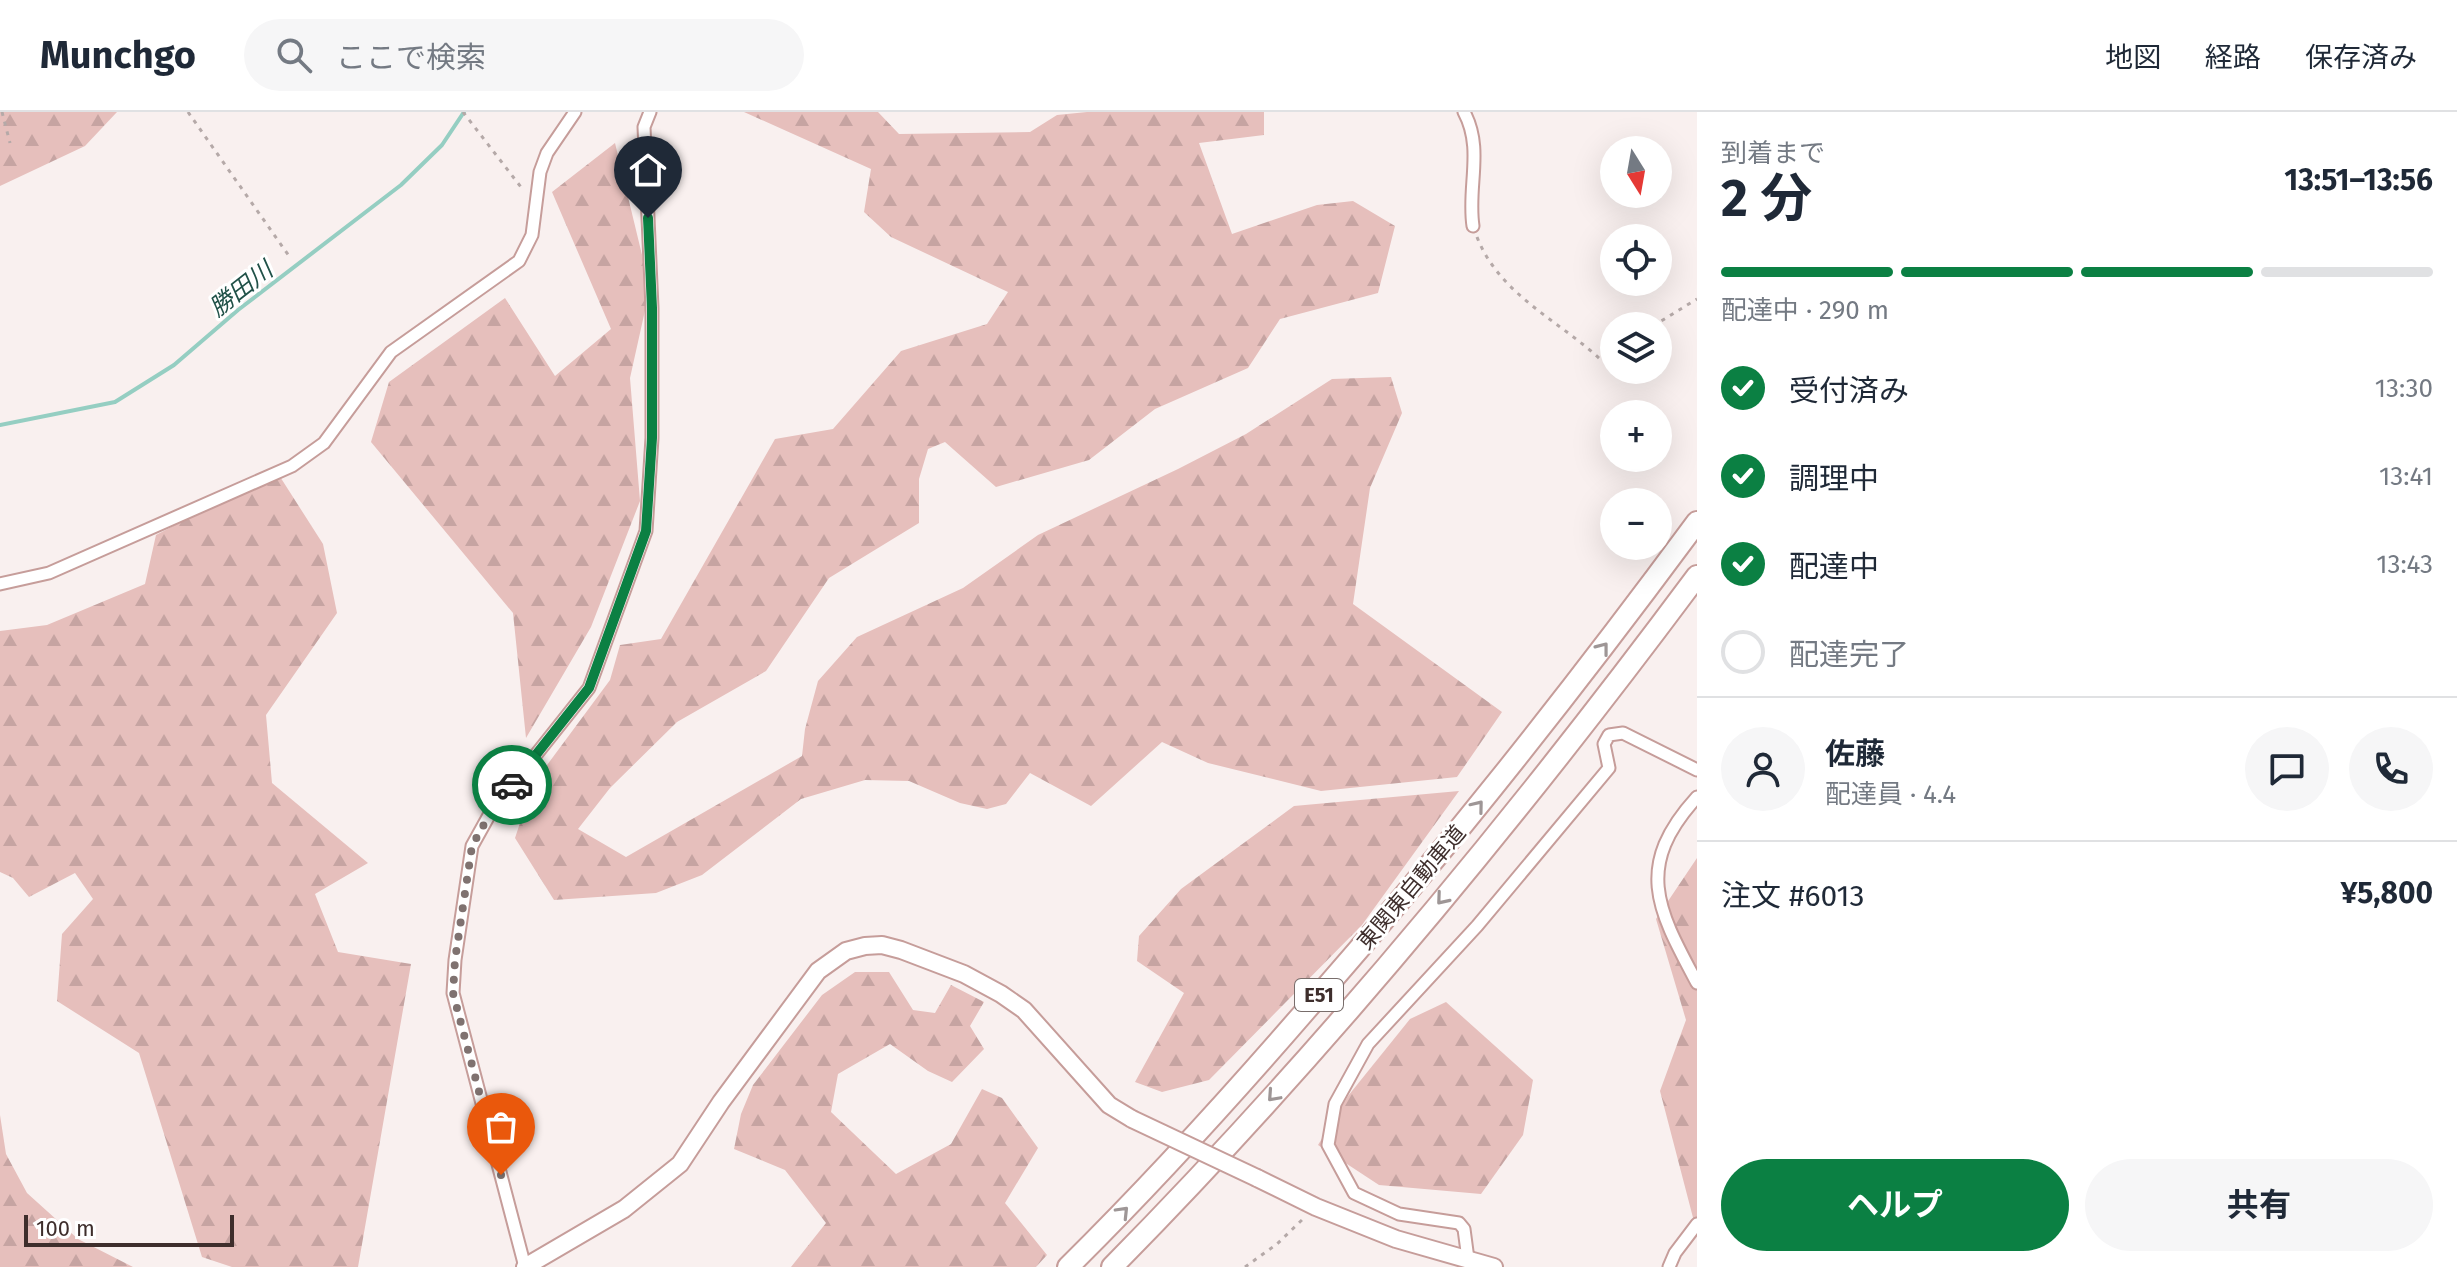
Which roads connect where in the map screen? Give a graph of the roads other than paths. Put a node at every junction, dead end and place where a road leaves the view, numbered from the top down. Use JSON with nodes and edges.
{"nodes":[{"id":1,"x":575,"y":112,"type":"edge"},
{"id":2,"x":650,"y":112,"type":"edge"},
{"id":3,"x":1464,"y":112,"type":"edge"},
{"id":4,"x":1473,"y":226,"type":"road end"},
{"id":5,"x":1697,"y":522,"type":"edge"},
{"id":6,"x":1697,"y":576,"type":"edge"},
{"id":7,"x":0,"y":584,"type":"edge"},
{"id":8,"x":1697,"y":770,"type":"edge"},
{"id":9,"x":1697,"y":797,"type":"edge"},
{"id":10,"x":1697,"y":983,"type":"edge"},
{"id":11,"x":1697,"y":1224,"type":"edge"},
{"id":12,"x":1468,"y":1259,"type":"junction"},
{"id":13,"x":525,"y":1267,"type":"edge"},
{"id":14,"x":1068,"y":1267,"type":"edge"},
{"id":15,"x":1112,"y":1267,"type":"edge"},
{"id":16,"x":1494,"y":1267,"type":"edge"},
{"id":17,"x":1669,"y":1267,"type":"edge"}],
"edges":[{"from":1,"to":7,"type":"street"},
{"from":2,"to":13,"type":"street"},
{"from":3,"to":4,"type":"street"},
{"from":14,"to":5,"type":"highway","name":"東関東自動車道","number":"E51","one_way":true},
{"from":6,"to":15,"type":"highway","name":"東関東自動車道","number":"E51","one_way":true},
{"from":8,"to":12,"type":"street"},
{"from":9,"to":10,"type":"street"},
{"from":11,"to":17,"type":"street"},
{"from":12,"to":13,"type":"street","bridge":true},
{"from":12,"to":16,"type":"street"}]}
